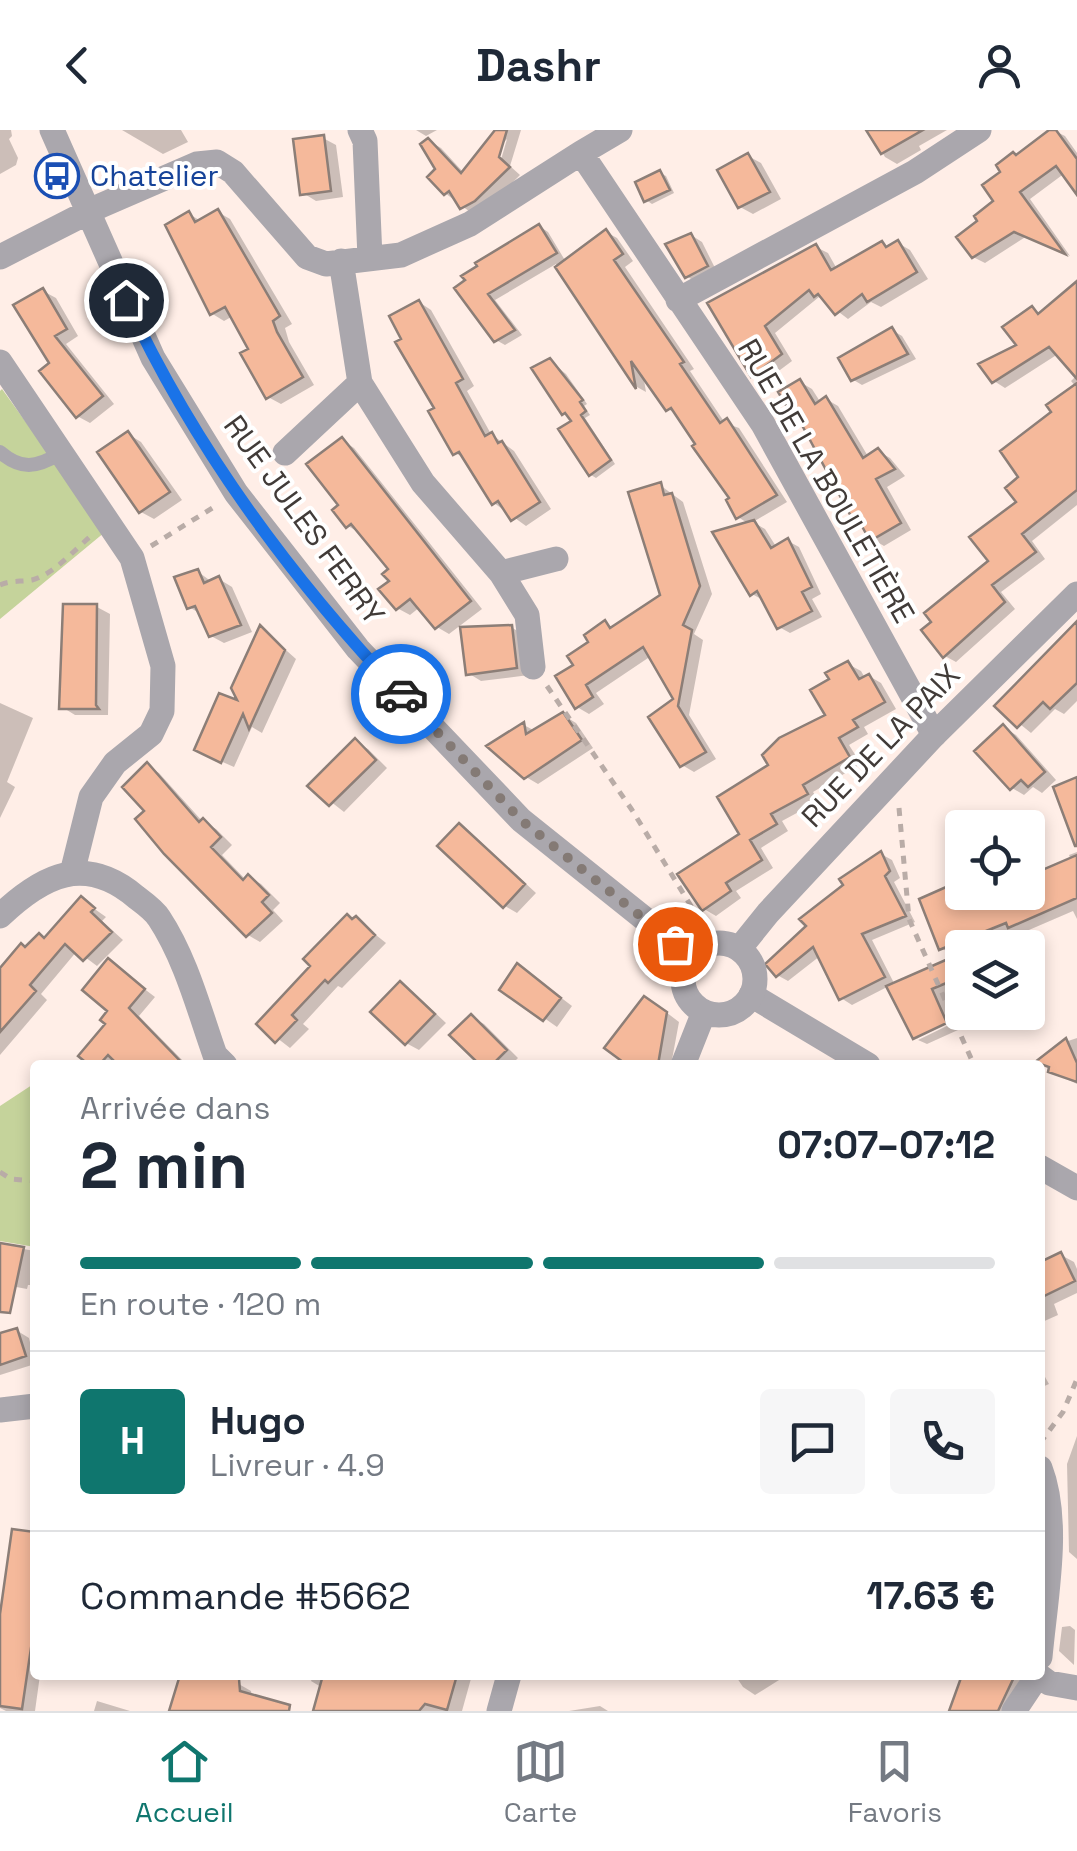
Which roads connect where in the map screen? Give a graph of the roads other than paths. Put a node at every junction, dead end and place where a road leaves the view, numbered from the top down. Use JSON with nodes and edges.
{"nodes":[{"id":1,"x":52,"y":130,"type":"edge"},
{"id":2,"x":360,"y":130,"type":"edge"},
{"id":3,"x":620,"y":130,"type":"edge"},
{"id":4,"x":979,"y":130,"type":"edge"},
{"id":5,"x":580,"y":154,"type":"junction"},
{"id":6,"x":87,"y":212,"type":"junction"},
{"id":7,"x":0,"y":257,"type":"edge"},
{"id":8,"x":370,"y":258,"type":"junction"},
{"id":9,"x":341,"y":261,"type":"junction"},
{"id":10,"x":678,"y":300,"type":"junction"},
{"id":11,"x":0,"y":362,"type":"edge"},
{"id":12,"x":360,"y":383,"type":"junction"},
{"id":13,"x":0,"y":452,"type":"edge"},
{"id":14,"x":286,"y":453,"type":"dead end"},
{"id":15,"x":60,"y":454,"type":"junction"},
{"id":16,"x":556,"y":559,"type":"dead end"},
{"id":17,"x":501,"y":573,"type":"junction"},
{"id":18,"x":1077,"y":594,"type":"edge"},
{"id":19,"x":534,"y":668,"type":"road end"},
{"id":20,"x":934,"y":735,"type":"junction"},
{"id":21,"x":72,"y":872,"type":"junction"},
{"id":22,"x":10,"y":888,"type":"edge"},
{"id":23,"x":0,"y":916,"type":"edge"},
{"id":24,"x":739,"y":949,"type":"junction"},
{"id":25,"x":702,"y":950,"type":"junction"},
{"id":26,"x":752,"y":996,"type":"junction"},
{"id":27,"x":704,"y":1012,"type":"junction"},
{"id":28,"x":220,"y":1060,"type":"edge"},
{"id":29,"x":685,"y":1060,"type":"edge"},
{"id":30,"x":860,"y":1060,"type":"edge"},
{"id":31,"x":1045,"y":1170,"type":"edge"},
{"id":32,"x":1077,"y":1188,"type":"edge"},
{"id":33,"x":30,"y":1407,"type":"edge"},
{"id":34,"x":0,"y":1410,"type":"edge"},
{"id":35,"x":1045,"y":1480,"type":"edge"},
{"id":36,"x":1045,"y":1606,"type":"edge"},
{"id":37,"x":507,"y":1680,"type":"edge"},
{"id":38,"x":1035,"y":1680,"type":"edge"},
{"id":39,"x":1044,"y":1680,"type":"edge"},
{"id":40,"x":1077,"y":1688,"type":"edge"},
{"id":41,"x":499,"y":1711,"type":"edge"},
{"id":42,"x":1014,"y":1711,"type":"edge"}],
"edges":[{"from":1,"to":6,"type":"street","name":"RUE JULES FERRY"},
{"from":2,"to":8,"type":"street"},
{"from":3,"to":5,"type":"street"},
{"from":4,"to":10,"type":"street"},
{"from":5,"to":8,"type":"street"},
{"from":5,"to":10,"type":"street","name":"RUE DE LA BOULETIÈRE"},
{"from":6,"to":7,"type":"street"},
{"from":6,"to":9,"type":"street"},
{"from":6,"to":25,"type":"street","name":"RUE JULES FERRY"},
{"from":8,"to":9,"type":"street"},
{"from":9,"to":12,"type":"street"},
{"from":10,"to":20,"type":"street","name":"RUE DE LA BOULETIÈRE"},
{"from":11,"to":15,"type":"street"},
{"from":12,"to":14,"type":"street"},
{"from":12,"to":17,"type":"street"},
{"from":13,"to":15,"type":"lane"},
{"from":15,"to":21,"type":"street"},
{"from":16,"to":17,"type":"street"},
{"from":17,"to":19,"type":"street"},
{"from":18,"to":20,"type":"street","name":"RUE DE LA PAIX"},
{"from":20,"to":24,"type":"street","name":"RUE DE LA PAIX"},
{"from":21,"to":22,"type":"street"},
{"from":21,"to":28,"type":"street"},
{"from":22,"to":23,"type":"street"},
{"from":24,"to":25,"type":"street"},
{"from":24,"to":26,"type":"street"},
{"from":25,"to":27,"type":"street"},
{"from":26,"to":27,"type":"street"},
{"from":26,"to":30,"type":"street"},
{"from":27,"to":29,"type":"street"},
{"from":31,"to":32,"type":"street"},
{"from":33,"to":34,"type":"street"},
{"from":35,"to":36,"type":"street"},
{"from":37,"to":41,"type":"street"},
{"from":38,"to":42,"type":"street"},
{"from":39,"to":40,"type":"street"}]}
